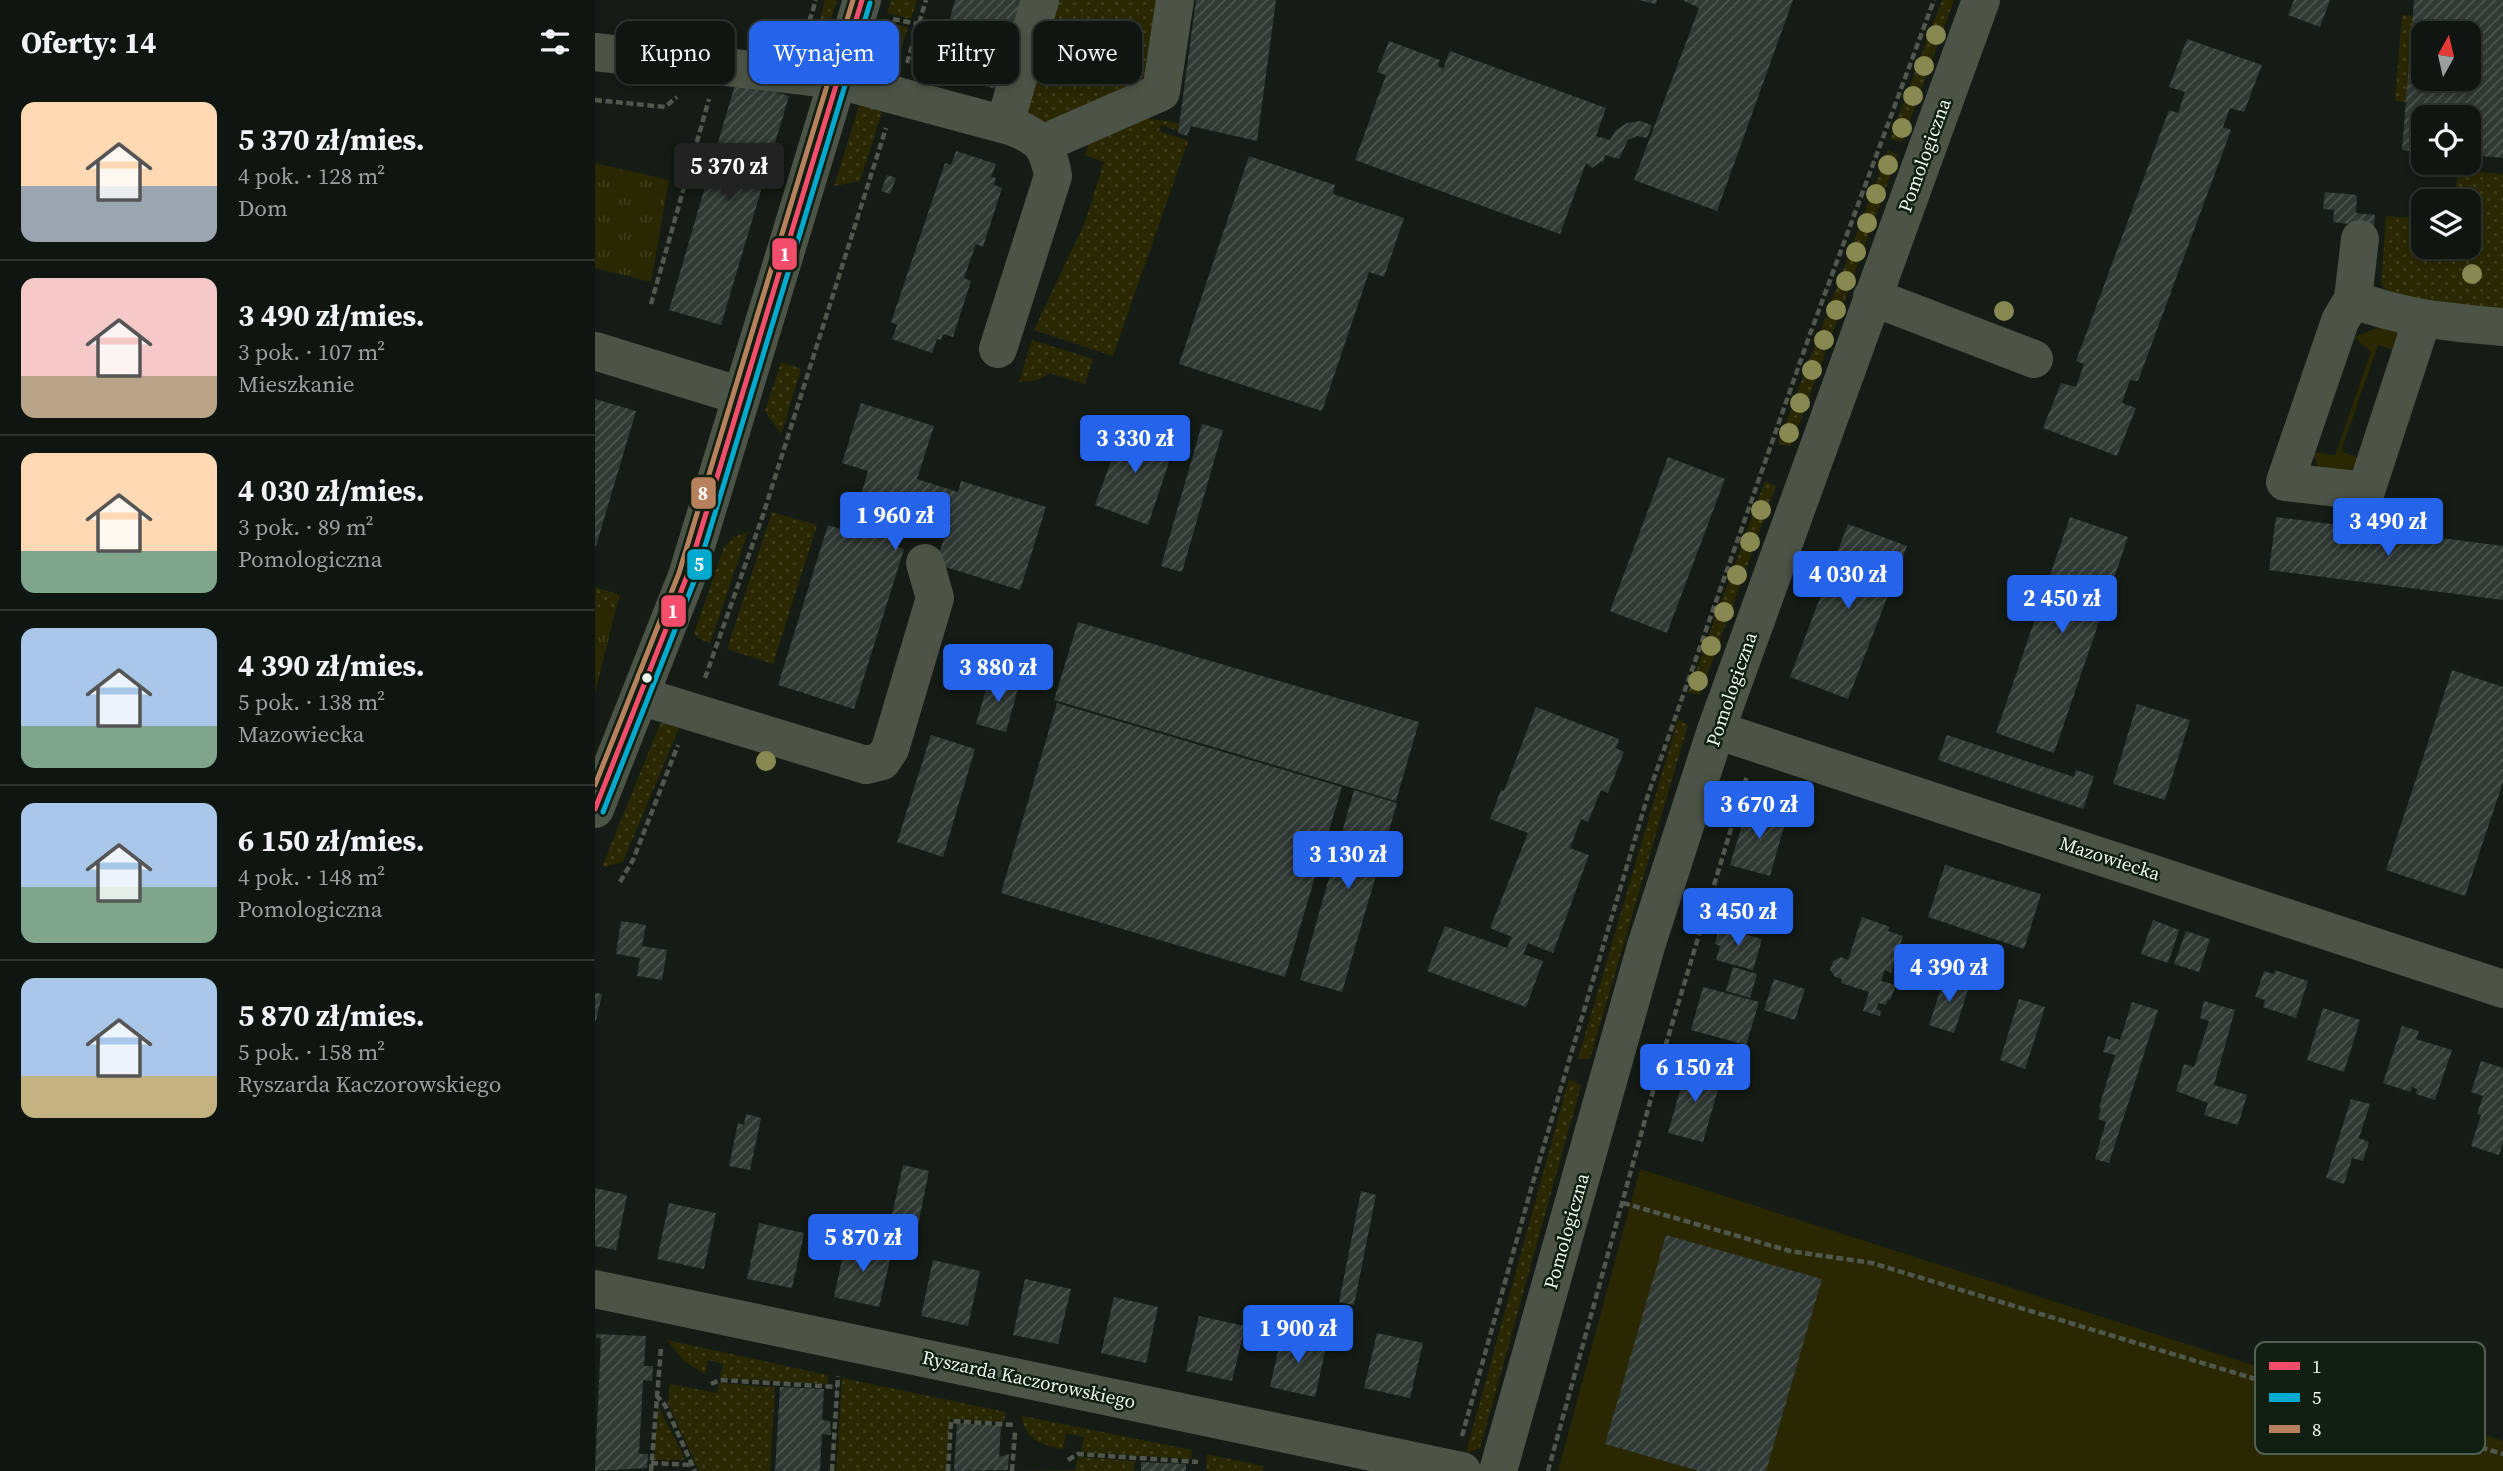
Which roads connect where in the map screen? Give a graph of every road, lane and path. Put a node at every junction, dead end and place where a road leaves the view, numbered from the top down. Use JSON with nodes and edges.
{"nodes":[{"id":1,"x":926,"y":0,"type":"edge"},
{"id":2,"x":1040,"y":0,"type":"edge"},
{"id":3,"x":1175,"y":0,"type":"edge"},
{"id":4,"x":1934,"y":0,"type":"edge"},
{"id":5,"x":1981,"y":0,"type":"edge"},
{"id":6,"x":878,"y":9,"type":"edge"},
{"id":7,"x":919,"y":21,"type":"edge"},
{"id":8,"x":913,"y":22,"type":"edge"},
{"id":9,"x":913,"y":40,"type":"edge"},
{"id":10,"x":595,"y":52,"type":"edge"},
{"id":11,"x":749,"y":70,"type":"edge"},
{"id":12,"x":837,"y":84,"type":"edge"},
{"id":13,"x":851,"y":84,"type":"edge"},
{"id":14,"x":711,"y":90,"type":"dead end"},
{"id":15,"x":680,"y":94,"type":"dead end"},
{"id":16,"x":895,"y":97,"type":"junction"},
{"id":17,"x":595,"y":100,"type":"edge"},
{"id":18,"x":1005,"y":124,"type":"junction"},
{"id":19,"x":1044,"y":148,"type":"junction"},
{"id":20,"x":2360,"y":239,"type":"dead end"},
{"id":21,"x":1872,"y":297,"type":"junction"},
{"id":22,"x":2353,"y":299,"type":"junction"},
{"id":23,"x":651,"y":304,"type":"dead end"},
{"id":24,"x":2422,"y":320,"type":"junction"},
{"id":25,"x":2503,"y":327,"type":"edge"},
{"id":26,"x":997,"y":349,"type":"dead end"},
{"id":27,"x":595,"y":351,"type":"edge"},
{"id":28,"x":2034,"y":359,"type":"dead end"},
{"id":29,"x":741,"y":396,"type":"junction"},
{"id":30,"x":925,"y":563,"type":"dead end"},
{"id":31,"x":640,"y":696,"type":"junction"},
{"id":32,"x":692,"y":711,"type":"junction"},
{"id":33,"x":1716,"y":730,"type":"junction"},
{"id":34,"x":1753,"y":768,"type":"dead end"},
{"id":35,"x":595,"y":809,"type":"edge"},
{"id":36,"x":620,"y":882,"type":"dead end"},
{"id":37,"x":2503,"y":989,"type":"edge"},
{"id":38,"x":1623,"y":1203,"type":"junction"},
{"id":39,"x":595,"y":1289,"type":"edge"},
{"id":40,"x":661,"y":1348,"type":"dead end"},
{"id":41,"x":838,"y":1372,"type":"dead end"},
{"id":42,"x":2255,"y":1379,"type":"edge"},
{"id":43,"x":711,"y":1384,"type":"dead end"},
{"id":44,"x":837,"y":1387,"type":"junction"},
{"id":45,"x":655,"y":1394,"type":"junction"},
{"id":46,"x":1015,"y":1424,"type":"dead end"},
{"id":47,"x":1015,"y":1432,"type":"dead end"},
{"id":48,"x":2485,"y":1449,"type":"edge"},
{"id":49,"x":2503,"y":1454,"type":"edge"},
{"id":50,"x":1068,"y":1460,"type":"dead end"},
{"id":51,"x":1198,"y":1462,"type":"dead end"},
{"id":52,"x":651,"y":1464,"type":"junction"},
{"id":53,"x":693,"y":1465,"type":"junction"},
{"id":54,"x":1457,"y":1469,"type":"edge"},
{"id":55,"x":651,"y":1471,"type":"edge"},
{"id":56,"x":695,"y":1471,"type":"edge"},
{"id":57,"x":832,"y":1471,"type":"edge"},
{"id":58,"x":948,"y":1471,"type":"edge"},
{"id":59,"x":1012,"y":1471,"type":"edge"},
{"id":60,"x":1499,"y":1471,"type":"edge"},
{"id":61,"x":1548,"y":1471,"type":"edge"}],
"edges":[{"from":1,"to":7,"type":"path"},
{"from":2,"to":18,"type":"street"},
{"from":3,"to":19,"type":"street"},
{"from":4,"to":54,"type":"path"},
{"from":5,"to":21,"type":"street","name":"Pomologiczna"},
{"from":6,"to":8,"type":"path"},
{"from":9,"to":16,"type":"path"},
{"from":10,"to":11,"type":"street"},
{"from":12,"to":29,"type":"street"},
{"from":13,"to":16,"type":"street"},
{"from":14,"to":23,"type":"path"},
{"from":15,"to":17,"type":"path"},
{"from":16,"to":18,"type":"street"},
{"from":16,"to":32,"type":"path"},
{"from":18,"to":19,"type":"street"},
{"from":19,"to":26,"type":"street"},
{"from":20,"to":22,"type":"street"},
{"from":21,"to":28,"type":"street"},
{"from":21,"to":33,"type":"street","name":"Pomologiczna"},
{"from":22,"to":24,"type":"street"},
{"from":22,"to":24,"type":"street"},
{"from":24,"to":25,"type":"street"},
{"from":27,"to":29,"type":"street"},
{"from":29,"to":31,"type":"street"},
{"from":30,"to":32,"type":"street"},
{"from":31,"to":32,"type":"street"},
{"from":31,"to":35,"type":"street"},
{"from":32,"to":36,"type":"path"},
{"from":33,"to":37,"type":"street","name":"Mazowiecka"},
{"from":33,"to":60,"type":"street","name":"Pomologiczna"},
{"from":34,"to":38,"type":"path"},
{"from":38,"to":42,"type":"path"},
{"from":38,"to":61,"type":"path"},
{"from":39,"to":54,"type":"street","name":"Ryszarda Kaczorowskiego"},
{"from":40,"to":45,"type":"path"},
{"from":41,"to":44,"type":"path"},
{"from":43,"to":44,"type":"path"},
{"from":44,"to":57,"type":"path"},
{"from":45,"to":52,"type":"path"},
{"from":45,"to":53,"type":"path"},
{"from":46,"to":58,"type":"path"},
{"from":47,"to":59,"type":"path"},
{"from":48,"to":49,"type":"path"},
{"from":50,"to":51,"type":"path"},
{"from":52,"to":53,"type":"path"},
{"from":52,"to":55,"type":"path"},
{"from":53,"to":56,"type":"path"}]}
